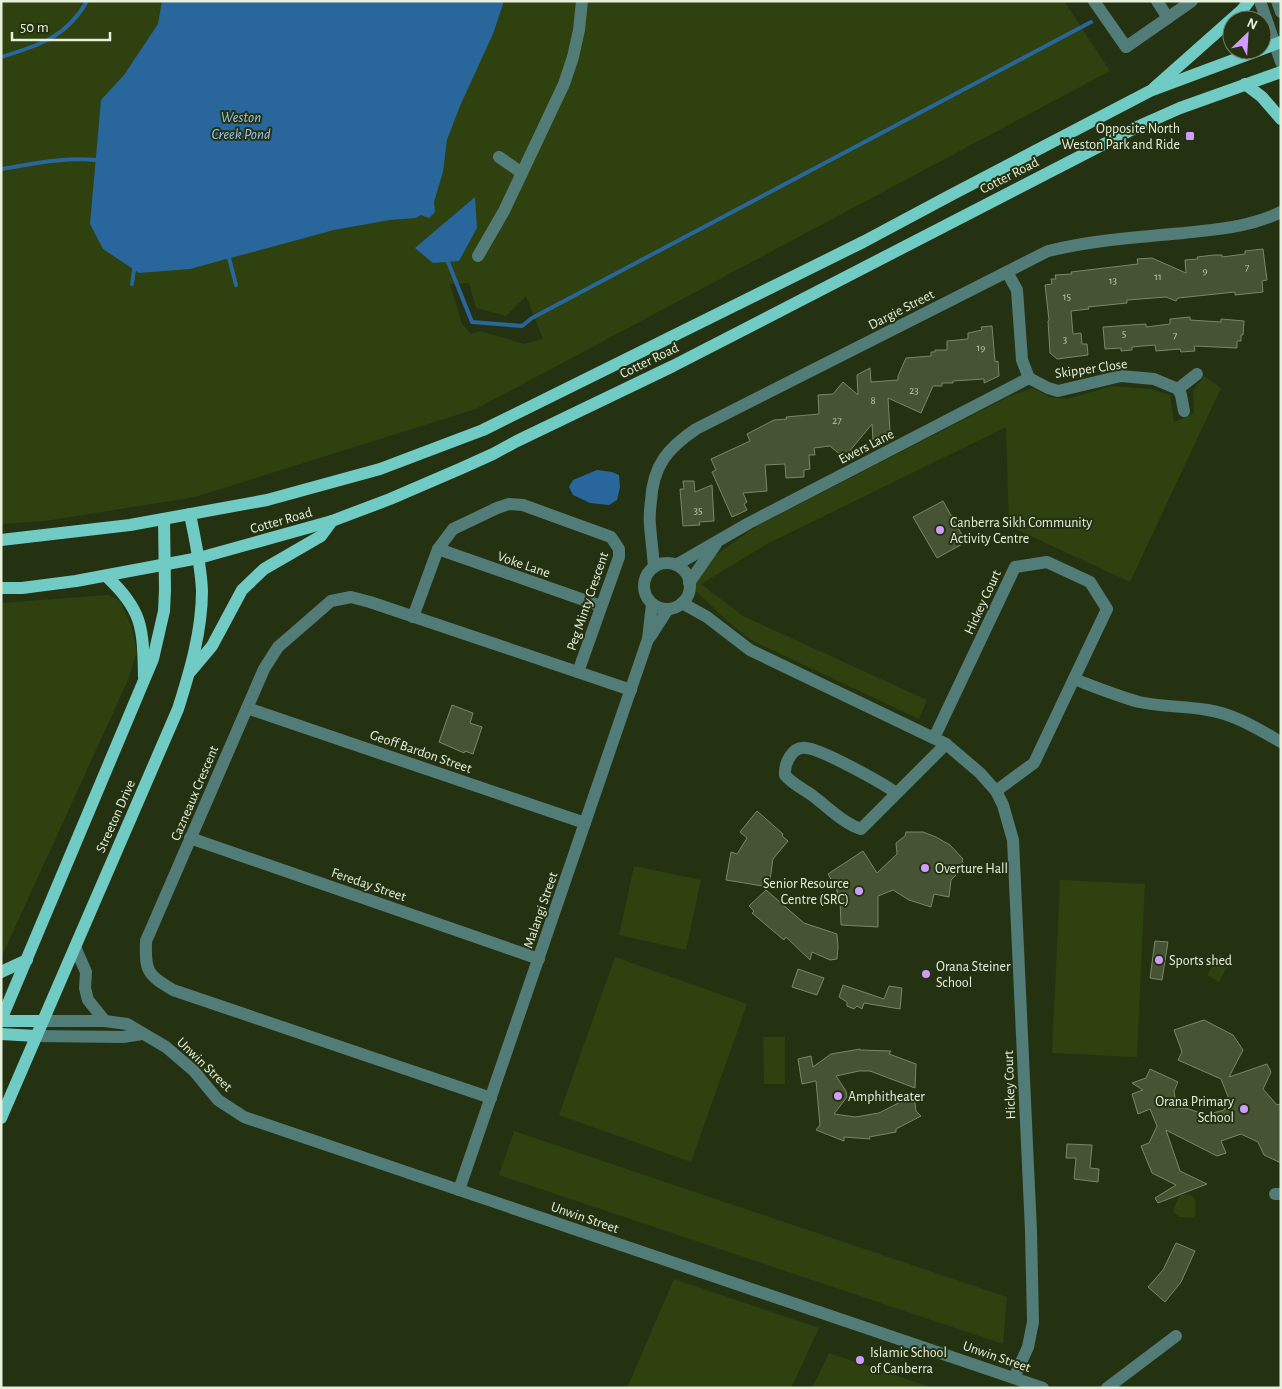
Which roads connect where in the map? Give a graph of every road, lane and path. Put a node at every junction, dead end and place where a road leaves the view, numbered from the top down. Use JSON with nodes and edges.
{"nodes":[{"id":1,"x":582,"y":1,"type":"edge"},
{"id":2,"x":1094,"y":1,"type":"edge"},
{"id":3,"x":1157,"y":1,"type":"edge"},
{"id":4,"x":1192,"y":1,"type":"edge"},
{"id":5,"x":1249,"y":1,"type":"edge"},
{"id":6,"x":1277,"y":1,"type":"edge"},
{"id":7,"x":1281,"y":12,"type":"edge"},
{"id":8,"x":1168,"y":18,"type":"junction"},
{"id":9,"x":1272,"y":50,"type":"edge"},
{"id":10,"x":1232,"y":60,"type":"edge"},
{"id":11,"x":1281,"y":62,"type":"edge"},
{"id":12,"x":1281,"y":72,"type":"edge"},
{"id":13,"x":1245,"y":84,"type":"junction"},
{"id":14,"x":1150,"y":91,"type":"junction"},
{"id":15,"x":1281,"y":119,"type":"edge"},
{"id":16,"x":499,"y":156,"type":"dead end"},
{"id":17,"x":522,"y":173,"type":"junction"},
{"id":18,"x":1281,"y":204,"type":"edge"},
{"id":19,"x":1281,"y":212,"type":"edge"},
{"id":20,"x":1258,"y":221,"type":"junction"},
{"id":21,"x":478,"y":256,"type":"dead end"},
{"id":22,"x":1007,"y":272,"type":"junction"},
{"id":23,"x":1198,"y":374,"type":"dead end"},
{"id":24,"x":1029,"y":378,"type":"junction"},
{"id":25,"x":1178,"y":389,"type":"junction"},
{"id":26,"x":1184,"y":411,"type":"dead end"},
{"id":27,"x":190,"y":514,"type":"junction"},
{"id":28,"x":164,"y":520,"type":"junction"},
{"id":29,"x":332,"y":521,"type":"junction"},
{"id":30,"x":1,"y":540,"type":"edge"},
{"id":31,"x":718,"y":542,"type":"junction"},
{"id":32,"x":653,"y":545,"type":"junction"},
{"id":33,"x":438,"y":549,"type":"junction"},
{"id":34,"x":199,"y":558,"type":"junction"},
{"id":35,"x":165,"y":564,"type":"junction"},
{"id":36,"x":672,"y":564,"type":"junction"},
{"id":37,"x":654,"y":567,"type":"junction"},
{"id":38,"x":106,"y":576,"type":"junction"},
{"id":39,"x":1,"y":588,"type":"edge"},
{"id":40,"x":687,"y":593,"type":"junction"},
{"id":41,"x":652,"y":604,"type":"junction"},
{"id":42,"x":601,"y":606,"type":"junction"},
{"id":43,"x":668,"y":609,"type":"junction"},
{"id":44,"x":413,"y":617,"type":"junction"},
{"id":45,"x":648,"y":639,"type":"junction"},
{"id":46,"x":578,"y":672,"type":"junction"},
{"id":47,"x":190,"y":673,"type":"junction"},
{"id":48,"x":144,"y":679,"type":"junction"},
{"id":49,"x":1074,"y":680,"type":"junction"},
{"id":50,"x":631,"y":690,"type":"junction"},
{"id":51,"x":247,"y":708,"type":"junction"},
{"id":52,"x":940,"y":741,"type":"junction"},
{"id":53,"x":1281,"y":742,"type":"edge"},
{"id":54,"x":996,"y":791,"type":"junction"},
{"id":55,"x":896,"y":793,"type":"junction"},
{"id":56,"x":585,"y":824,"type":"junction"},
{"id":57,"x":190,"y":838,"type":"junction"},
{"id":58,"x":75,"y":946,"type":"junction"},
{"id":59,"x":539,"y":959,"type":"junction"},
{"id":60,"x":27,"y":960,"type":"junction"},
{"id":61,"x":1,"y":972,"type":"edge"},
{"id":62,"x":1,"y":1020,"type":"edge"},
{"id":63,"x":42,"y":1021,"type":"junction"},
{"id":64,"x":104,"y":1021,"type":"junction"},
{"id":65,"x":1,"y":1034,"type":"edge"},
{"id":66,"x":142,"y":1034,"type":"junction"},
{"id":67,"x":36,"y":1036,"type":"junction"},
{"id":68,"x":491,"y":1098,"type":"junction"},
{"id":69,"x":1,"y":1118,"type":"edge"},
{"id":70,"x":459,"y":1190,"type":"junction"},
{"id":71,"x":1176,"y":1336,"type":"dead end"},
{"id":72,"x":1014,"y":1378,"type":"junction"},
{"id":73,"x":1043,"y":1388,"type":"edge"},
{"id":74,"x":1107,"y":1388,"type":"edge"}],
"edges":[{"from":1,"to":17,"type":"street"},
{"from":2,"to":8,"type":"street"},
{"from":3,"to":8,"type":"street"},
{"from":4,"to":8,"type":"street"},
{"from":5,"to":14,"type":"main road"},
{"from":6,"to":7,"type":"street"},
{"from":9,"to":11,"type":"street"},
{"from":10,"to":14,"type":"main road","name":"Cotter Road"},
{"from":12,"to":13,"type":"main road","name":"Cotter Road"},
{"from":13,"to":15,"type":"main road"},
{"from":13,"to":29,"type":"main road","name":"Cotter Road"},
{"from":14,"to":27,"type":"main road","name":"Cotter Road"},
{"from":16,"to":17,"type":"street"},
{"from":17,"to":21,"type":"street"},
{"from":18,"to":20,"type":"street","name":"Dargie Street"},
{"from":19,"to":20,"type":"street","name":"Dargie Street"},
{"from":20,"to":22,"type":"street","name":"Dargie Street"},
{"from":22,"to":24,"type":"street"},
{"from":22,"to":32,"type":"street","name":"Dargie Street"},
{"from":23,"to":25,"type":"street"},
{"from":24,"to":25,"type":"street","name":"Skipper Close"},
{"from":24,"to":31,"type":"street","name":"Ewers Lane"},
{"from":25,"to":26,"type":"street"},
{"from":27,"to":28,"type":"main road","name":"Cotter Road"},
{"from":27,"to":34,"type":"main road","name":"Streeton Drive"},
{"from":28,"to":30,"type":"main road","name":"Cotter Road"},
{"from":28,"to":35,"type":"main road","name":"Streeton Drive"},
{"from":29,"to":34,"type":"main road","name":"Cotter Road"},
{"from":29,"to":47,"type":"main road"},
{"from":31,"to":36,"type":"street","name":"Ewers Lane"},
{"from":31,"to":40,"type":"street","name":"Ewers Lane"},
{"from":32,"to":36,"type":"street"},
{"from":32,"to":37,"type":"street","name":"Dargie Street"},
{"from":33,"to":42,"type":"street","name":"Voke Lane"},
{"from":33,"to":42,"type":"street","name":"Peg Minty Crescent"},
{"from":33,"to":44,"type":"street","name":"Peg Minty Crescent"},
{"from":34,"to":35,"type":"main road","name":"Cotter Road"},
{"from":34,"to":47,"type":"main road","name":"Streeton Drive"},
{"from":35,"to":38,"type":"main road","name":"Cotter Road"},
{"from":35,"to":48,"type":"main road","name":"Streeton Drive"},
{"from":36,"to":37,"type":"street"},
{"from":36,"to":40,"type":"street"},
{"from":37,"to":41,"type":"street"},
{"from":38,"to":39,"type":"main road","name":"Cotter Road"},
{"from":38,"to":48,"type":"main road"},
{"from":40,"to":43,"type":"street"},
{"from":40,"to":52,"type":"street"},
{"from":41,"to":43,"type":"street"},
{"from":41,"to":45,"type":"street","name":"Malangi Street"},
{"from":42,"to":46,"type":"street","name":"Peg Minty Crescent"},
{"from":43,"to":45,"type":"street","name":"Malangi Street"},
{"from":44,"to":46,"type":"street","name":"Cazneaux Crescent"},
{"from":44,"to":51,"type":"street","name":"Cazneaux Crescent"},
{"from":45,"to":50,"type":"street","name":"Malangi Street"},
{"from":46,"to":50,"type":"street","name":"Cazneaux Crescent"},
{"from":47,"to":58,"type":"main road","name":"Streeton Drive"},
{"from":48,"to":60,"type":"main road","name":"Streeton Drive"},
{"from":49,"to":52,"type":"street","name":"Hickey Court"},
{"from":49,"to":53,"type":"street"},
{"from":49,"to":54,"type":"street","name":"Hickey Court"},
{"from":50,"to":56,"type":"street","name":"Malangi Street"},
{"from":51,"to":56,"type":"street","name":"Geoff Bardon Street"},
{"from":51,"to":57,"type":"street","name":"Cazneaux Crescent"},
{"from":52,"to":54,"type":"street","name":"Hickey Court"},
{"from":52,"to":55,"type":"street"},
{"from":54,"to":72,"type":"street","name":"Hickey Court"},
{"from":55,"to":55,"type":"street"},
{"from":56,"to":59,"type":"street","name":"Malangi Street"},
{"from":57,"to":59,"type":"street","name":"Fereday Street"},
{"from":57,"to":68,"type":"street","name":"Cazneaux Crescent"},
{"from":58,"to":63,"type":"main road","name":"Streeton Drive"},
{"from":58,"to":64,"type":"street"},
{"from":59,"to":68,"type":"street","name":"Malangi Street"},
{"from":60,"to":61,"type":"main road"},
{"from":60,"to":62,"type":"main road","name":"Streeton Drive"},
{"from":62,"to":63,"type":"main road"},
{"from":63,"to":64,"type":"street","name":"Unwin Street"},
{"from":63,"to":67,"type":"main road","name":"Streeton Drive"},
{"from":64,"to":66,"type":"street","name":"Unwin Street"},
{"from":65,"to":67,"type":"main road"},
{"from":66,"to":67,"type":"street"},
{"from":66,"to":70,"type":"street","name":"Unwin Street"},
{"from":67,"to":69,"type":"main road","name":"Streeton Drive"},
{"from":68,"to":70,"type":"street","name":"Malangi Street"},
{"from":70,"to":72,"type":"street","name":"Unwin Street"},
{"from":71,"to":74,"type":"street"},
{"from":72,"to":73,"type":"street","name":"Unwin Street"}]}
